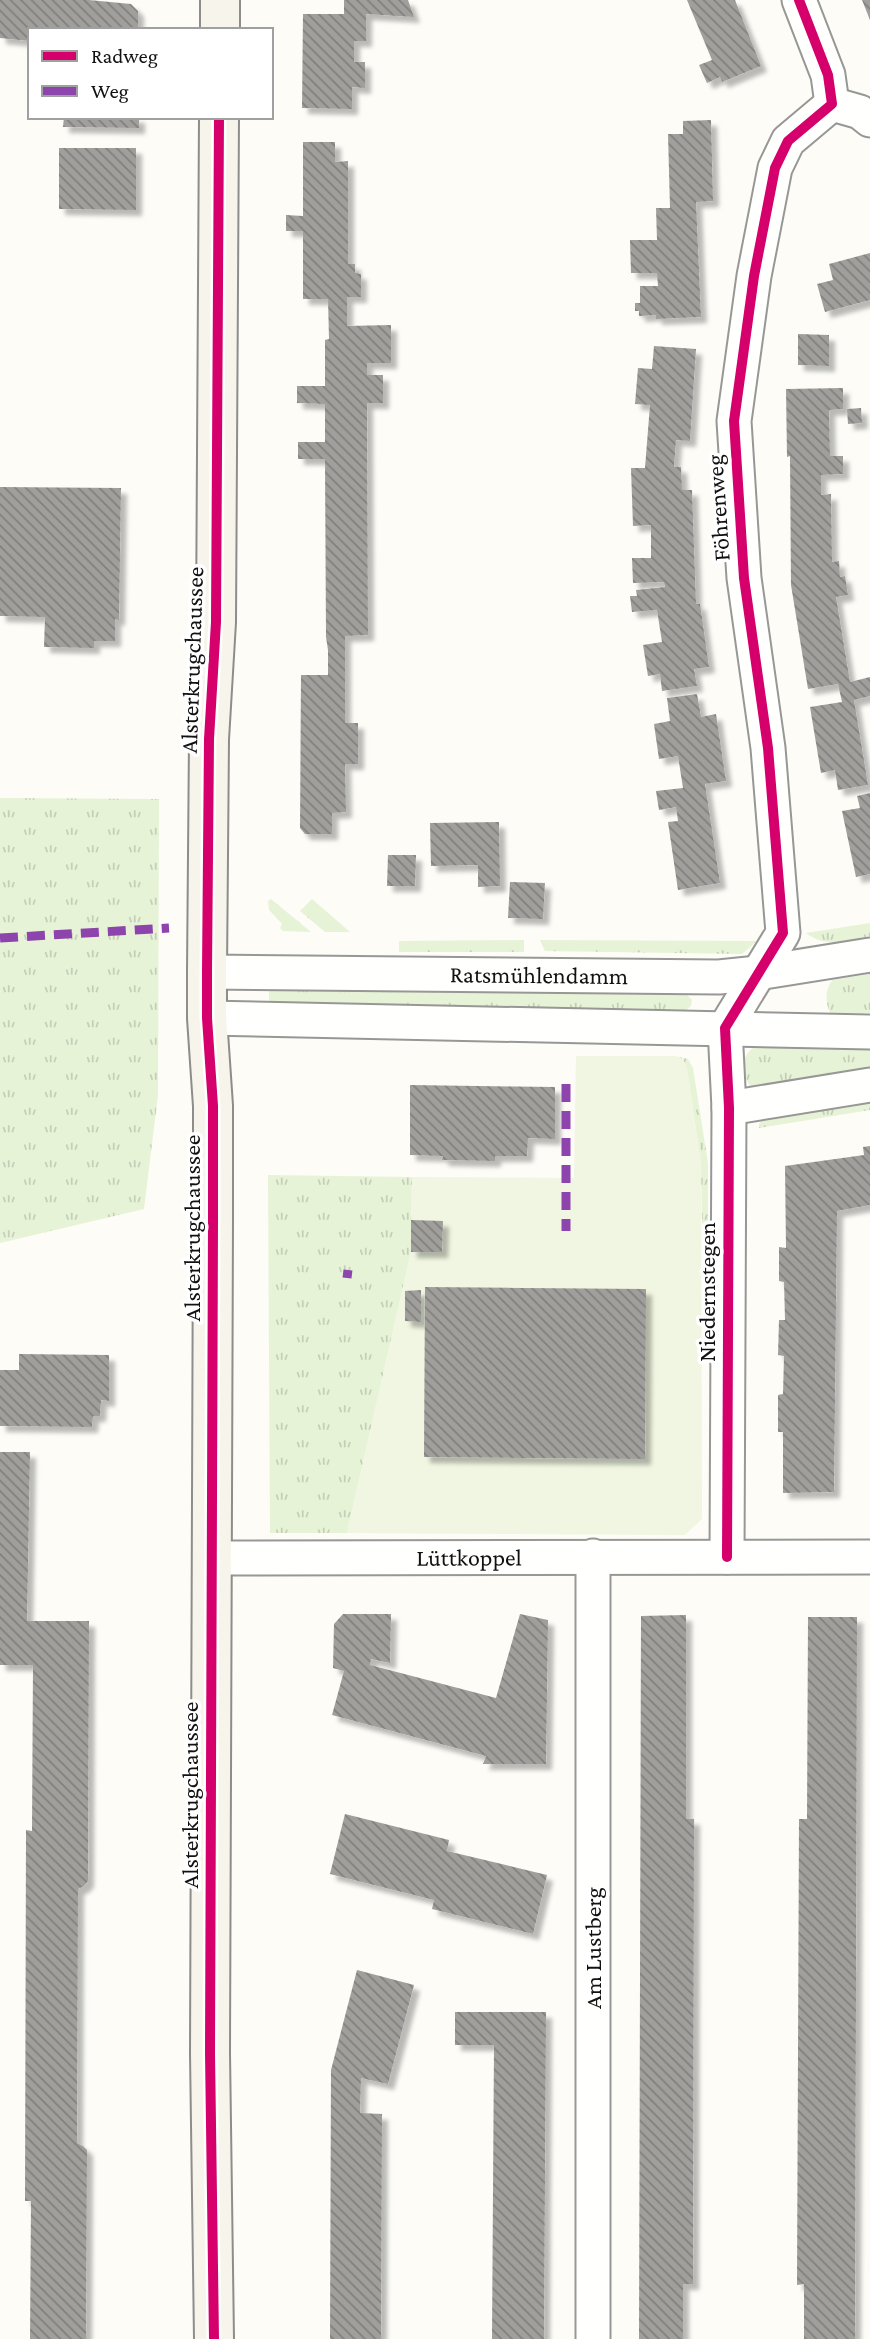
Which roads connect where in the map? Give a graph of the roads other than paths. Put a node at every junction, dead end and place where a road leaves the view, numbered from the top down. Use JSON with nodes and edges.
{"nodes":[{"id":1,"x":220,"y":0,"type":"edge"},
{"id":2,"x":799,"y":0,"type":"edge"},
{"id":3,"x":220,"y":28,"type":"edge"},
{"id":4,"x":832,"y":104,"type":"junction"},
{"id":5,"x":219,"y":119,"type":"edge"},
{"id":6,"x":870,"y":120,"type":"edge"},
{"id":7,"x":870,"y":955,"type":"edge"},
{"id":8,"x":207,"y":972,"type":"junction"},
{"id":9,"x":758,"y":973,"type":"junction"},
{"id":10,"x":207,"y":1018,"type":"junction"},
{"id":11,"x":725,"y":1028,"type":"junction"},
{"id":12,"x":870,"y":1032,"type":"edge"},
{"id":13,"x":870,"y":1085,"type":"edge"},
{"id":14,"x":729,"y":1108,"type":"junction"},
{"id":15,"x":593,"y":1556,"type":"junction"},
{"id":16,"x":727,"y":1557,"type":"junction"},
{"id":17,"x":870,"y":1557,"type":"edge"},
{"id":18,"x":212,"y":1558,"type":"junction"},
{"id":19,"x":214,"y":2339,"type":"edge"},
{"id":20,"x":593,"y":2339,"type":"edge"}],
"edges":[{"from":1,"to":3,"type":"main road"},
{"from":2,"to":4,"type":"street"},
{"from":4,"to":6,"type":"street"},
{"from":4,"to":9,"type":"street","name":"Föhrenweg"},
{"from":5,"to":8,"type":"main road","name":"Alsterkrugchaussee"},
{"from":7,"to":9,"type":"street","name":"Ratsmühlendamm"},
{"from":8,"to":9,"type":"street","name":"Ratsmühlendamm"},
{"from":8,"to":10,"type":"main road","name":"Alsterkrugchaussee"},
{"from":9,"to":11,"type":"street","name":"Föhrenweg"},
{"from":10,"to":11,"type":"street","name":"Ratsmühlendamm"},
{"from":10,"to":18,"type":"main road","name":"Alsterkrugchaussee"},
{"from":11,"to":12,"type":"street","name":"Ratsmühlendamm"},
{"from":11,"to":14,"type":"street","name":"Niedernstegen"},
{"from":13,"to":14,"type":"street"},
{"from":14,"to":16,"type":"street","name":"Niedernstegen"},
{"from":15,"to":16,"type":"street","name":"Lüttkoppel"},
{"from":15,"to":18,"type":"street","name":"Lüttkoppel"},
{"from":15,"to":20,"type":"street","name":"Am Lustberg"},
{"from":16,"to":17,"type":"street"},
{"from":18,"to":19,"type":"main road","name":"Alsterkrugchaussee"}]}
